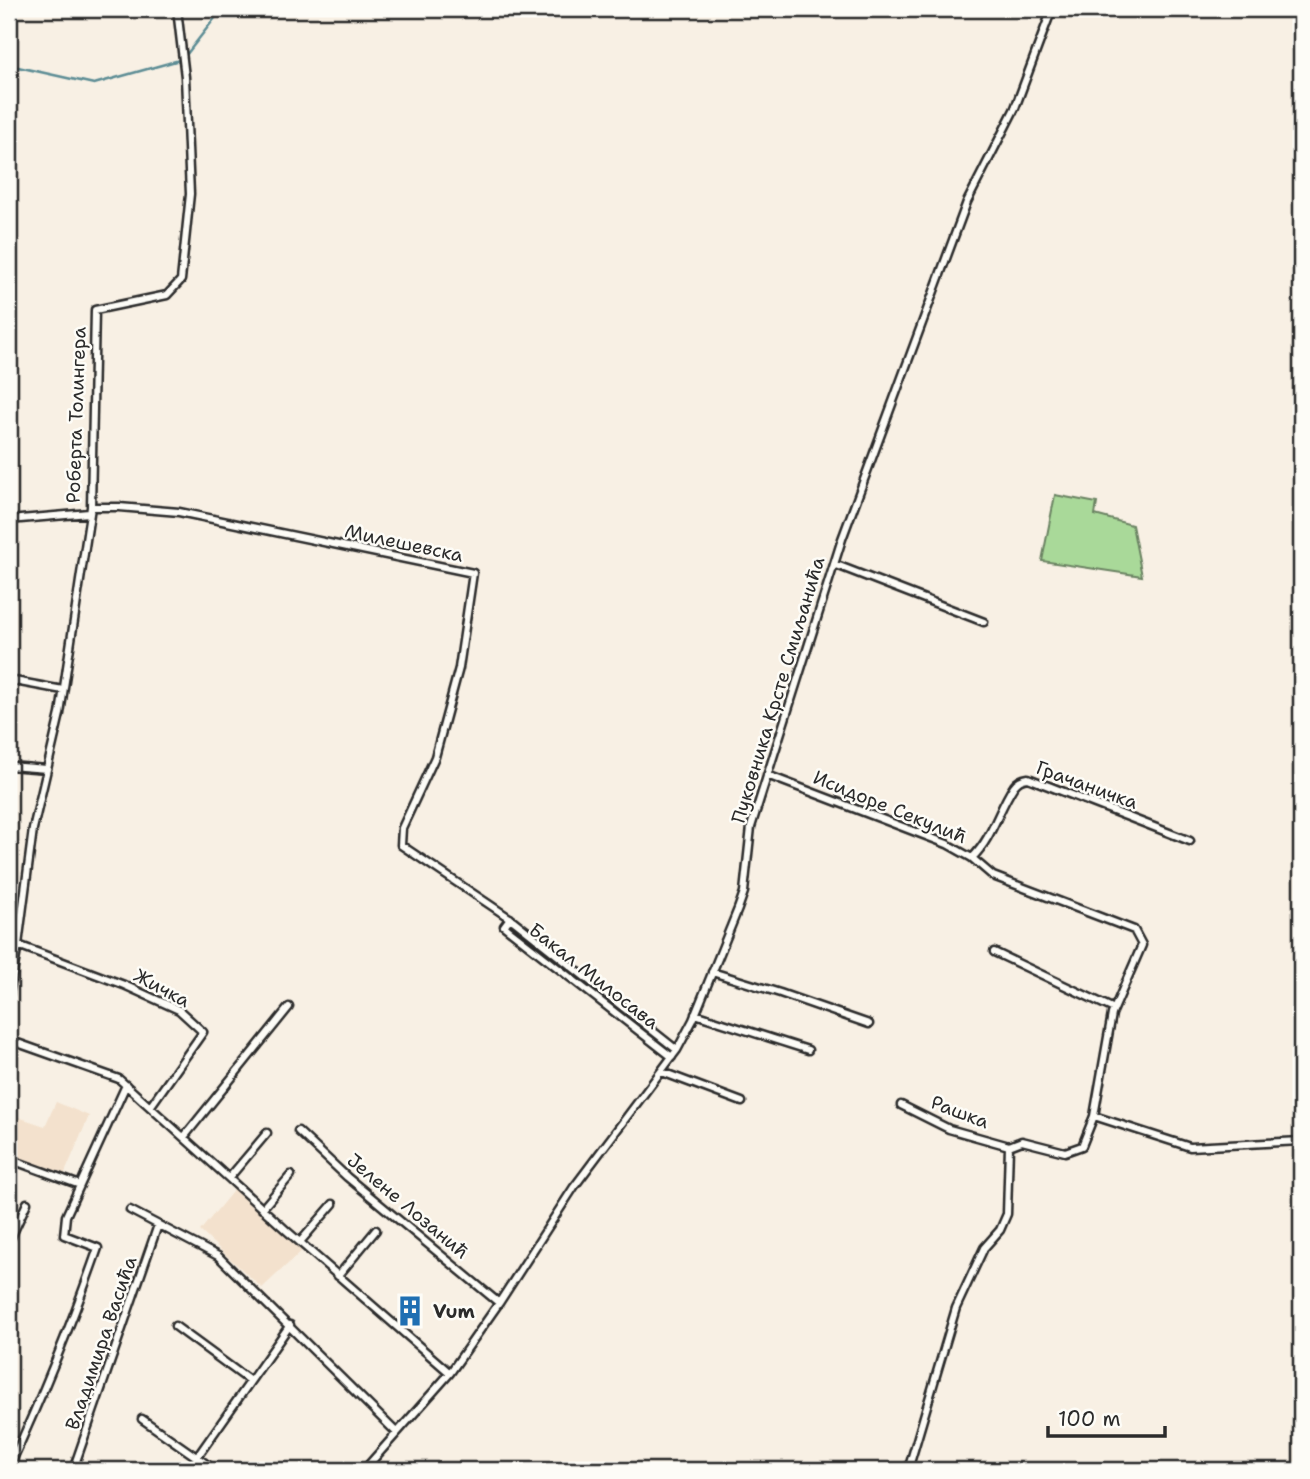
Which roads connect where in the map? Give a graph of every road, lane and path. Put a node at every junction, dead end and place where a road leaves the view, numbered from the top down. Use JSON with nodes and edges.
{"nodes":[{"id":1,"x":177,"y":9,"type":"edge"},
{"id":2,"x":1052,"y":9,"type":"edge"},
{"id":3,"x":90,"y":510,"type":"junction"},
{"id":4,"x":9,"y":520,"type":"edge"},
{"id":5,"x":834,"y":564,"type":"junction"},
{"id":6,"x":984,"y":622,"type":"dead end"},
{"id":7,"x":9,"y":680,"type":"edge"},
{"id":8,"x":63,"y":690,"type":"junction"},
{"id":9,"x":9,"y":766,"type":"edge"},
{"id":10,"x":47,"y":769,"type":"junction"},
{"id":11,"x":767,"y":775,"type":"junction"},
{"id":12,"x":1190,"y":841,"type":"dead end"},
{"id":13,"x":401,"y":845,"type":"joint"},
{"id":14,"x":972,"y":858,"type":"junction"},
{"id":15,"x":510,"y":918,"type":"junction"},
{"id":16,"x":9,"y":922,"type":"edge"},
{"id":17,"x":20,"y":926,"type":"junction"},
{"id":18,"x":18,"y":945,"type":"junction"},
{"id":19,"x":995,"y":952,"type":"dead end"},
{"id":20,"x":712,"y":972,"type":"junction"},
{"id":21,"x":9,"y":995,"type":"edge"},
{"id":22,"x":289,"y":1007,"type":"dead end"},
{"id":23,"x":1114,"y":1009,"type":"junction"},
{"id":24,"x":695,"y":1014,"type":"junction"},
{"id":25,"x":869,"y":1024,"type":"dead end"},
{"id":26,"x":9,"y":1040,"type":"edge"},
{"id":27,"x":808,"y":1049,"type":"dead end"},
{"id":28,"x":677,"y":1050,"type":"junction"},
{"id":29,"x":673,"y":1057,"type":"junction"},
{"id":30,"x":662,"y":1072,"type":"junction"},
{"id":31,"x":126,"y":1085,"type":"junction"},
{"id":32,"x":742,"y":1102,"type":"dead end"},
{"id":33,"x":901,"y":1105,"type":"dead end"},
{"id":34,"x":150,"y":1107,"type":"junction"},
{"id":35,"x":1094,"y":1116,"type":"junction"},
{"id":36,"x":298,"y":1131,"type":"dead end"},
{"id":37,"x":267,"y":1133,"type":"dead end"},
{"id":38,"x":184,"y":1137,"type":"junction"},
{"id":39,"x":1301,"y":1141,"type":"edge"},
{"id":40,"x":1009,"y":1146,"type":"junction"},
{"id":41,"x":9,"y":1158,"type":"edge"},
{"id":42,"x":291,"y":1175,"type":"dead end"},
{"id":43,"x":229,"y":1178,"type":"junction"},
{"id":44,"x":79,"y":1185,"type":"junction"},
{"id":45,"x":27,"y":1203,"type":"dead end"},
{"id":46,"x":333,"y":1204,"type":"dead end"},
{"id":47,"x":262,"y":1209,"type":"junction"},
{"id":48,"x":130,"y":1210,"type":"dead end"},
{"id":49,"x":158,"y":1225,"type":"junction"},
{"id":50,"x":376,"y":1230,"type":"dead end"},
{"id":51,"x":9,"y":1242,"type":"edge"},
{"id":52,"x":300,"y":1242,"type":"junction"},
{"id":53,"x":338,"y":1276,"type":"junction"},
{"id":54,"x":499,"y":1303,"type":"junction"},
{"id":55,"x":290,"y":1325,"type":"junction"},
{"id":56,"x":175,"y":1326,"type":"dead end"},
{"id":57,"x":450,"y":1373,"type":"junction"},
{"id":58,"x":250,"y":1381,"type":"junction"},
{"id":59,"x":142,"y":1419,"type":"dead end"},
{"id":60,"x":396,"y":1432,"type":"junction"},
{"id":61,"x":197,"y":1457,"type":"junction"},
{"id":62,"x":9,"y":1468,"type":"edge"},
{"id":63,"x":73,"y":1470,"type":"edge"},
{"id":64,"x":188,"y":1470,"type":"edge"},
{"id":65,"x":215,"y":1470,"type":"edge"},
{"id":66,"x":364,"y":1470,"type":"edge"},
{"id":67,"x":908,"y":1470,"type":"edge"}],
"edges":[{"from":1,"to":3,"type":"street","name":"Роберта Толингера"},
{"from":2,"to":5,"type":"street","name":"Пуковника Крсте Смиљанића"},
{"from":3,"to":4,"type":"street","name":"Роберта Толингера"},
{"from":3,"to":8,"type":"street"},
{"from":3,"to":13,"type":"street","name":"Милешевска"},
{"from":5,"to":6,"type":"street"},
{"from":5,"to":11,"type":"street","name":"Пуковника Крсте Смиљанића"},
{"from":7,"to":8,"type":"street"},
{"from":8,"to":10,"type":"street"},
{"from":9,"to":10,"type":"street"},
{"from":10,"to":17,"type":"street"},
{"from":11,"to":14,"type":"street","name":"Исидоре Секулић"},
{"from":11,"to":20,"type":"street","name":"Пуковника Крсте Смиљанића"},
{"from":12,"to":14,"type":"street","name":"Грачаничка"},
{"from":13,"to":15,"type":"street","name":"Бакал Милосава"},
{"from":14,"to":23,"type":"street","name":"Исидоре Секулић"},
{"from":15,"to":28,"type":"street","name":"Бакал Милосава"},
{"from":15,"to":29,"type":"street","name":"Бакал Милосава"},
{"from":16,"to":17,"type":"street"},
{"from":17,"to":18,"type":"street"},
{"from":18,"to":21,"type":"street"},
{"from":18,"to":34,"type":"street","name":"Жичка"},
{"from":19,"to":23,"type":"street"},
{"from":20,"to":24,"type":"street","name":"Пуковника Крсте Смиљанића"},
{"from":20,"to":25,"type":"street"},
{"from":22,"to":38,"type":"street"},
{"from":23,"to":35,"type":"street","name":"Исидоре Секулић"},
{"from":24,"to":27,"type":"street"},
{"from":24,"to":28,"type":"street","name":"Пуковника Крсте Смиљанића"},
{"from":26,"to":31,"type":"street"},
{"from":28,"to":29,"type":"street","name":"Пуковника Крсте Смиљанића"},
{"from":29,"to":30,"type":"street","name":"Пуковника Крсте Смиљанића"},
{"from":30,"to":32,"type":"street"},
{"from":30,"to":54,"type":"street","name":"Пуковника Крсте Смиљанића"},
{"from":31,"to":34,"type":"street"},
{"from":31,"to":44,"type":"street"},
{"from":33,"to":40,"type":"street","name":"Рашка"},
{"from":34,"to":38,"type":"street"},
{"from":35,"to":39,"type":"street"},
{"from":35,"to":40,"type":"street","name":"Исидоре Секулић"},
{"from":36,"to":54,"type":"street","name":"Јелене Лозанић"},
{"from":37,"to":43,"type":"street"},
{"from":38,"to":43,"type":"street"},
{"from":40,"to":67,"type":"street"},
{"from":41,"to":44,"type":"street"},
{"from":42,"to":47,"type":"street"},
{"from":43,"to":47,"type":"street"},
{"from":44,"to":62,"type":"street"},
{"from":45,"to":51,"type":"street"},
{"from":46,"to":52,"type":"street"},
{"from":47,"to":52,"type":"street"},
{"from":48,"to":49,"type":"street"},
{"from":49,"to":55,"type":"street"},
{"from":49,"to":63,"type":"street","name":"Владимира Васића"},
{"from":50,"to":53,"type":"street"},
{"from":52,"to":53,"type":"street"},
{"from":53,"to":57,"type":"street"},
{"from":54,"to":57,"type":"street","name":"Пуковника Крсте Смиљанића"},
{"from":55,"to":58,"type":"street"},
{"from":55,"to":60,"type":"street"},
{"from":56,"to":58,"type":"street"},
{"from":57,"to":60,"type":"street","name":"Пуковника Крсте Смиљанића"},
{"from":58,"to":61,"type":"street"},
{"from":59,"to":61,"type":"street"},
{"from":60,"to":66,"type":"street","name":"Пуковника Крсте Смиљанића"},
{"from":61,"to":64,"type":"street"},
{"from":61,"to":65,"type":"street"}]}
